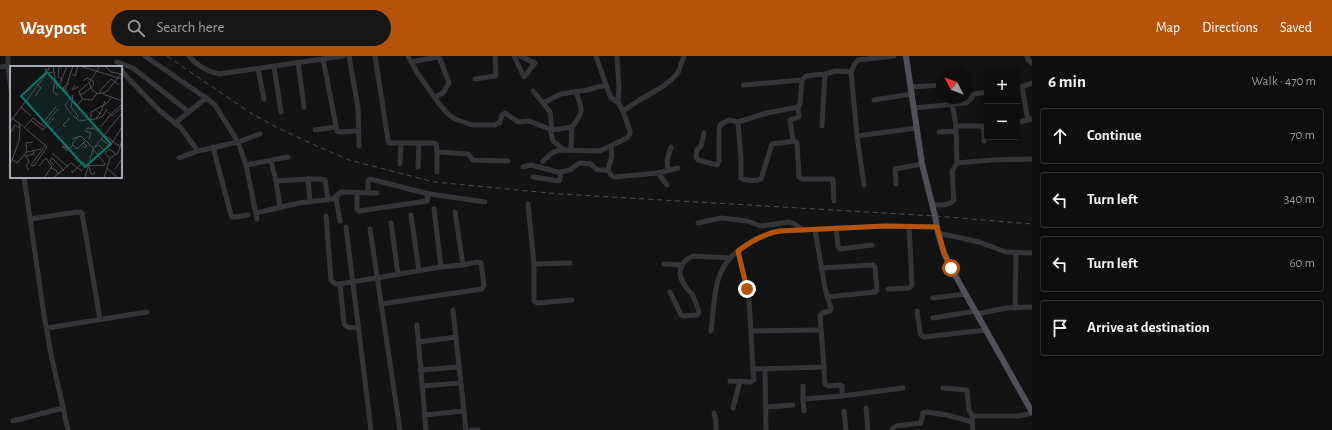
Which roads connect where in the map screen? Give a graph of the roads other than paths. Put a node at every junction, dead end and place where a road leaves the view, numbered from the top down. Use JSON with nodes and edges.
{"nodes":[{"id":1,"x":8,"y":56,"type":"edge"},
{"id":2,"x":115,"y":56,"type":"edge"},
{"id":3,"x":145,"y":56,"type":"edge"},
{"id":4,"x":189,"y":56,"type":"edge"},
{"id":5,"x":340,"y":56,"type":"edge"},
{"id":6,"x":343,"y":56,"type":"edge"},
{"id":7,"x":349,"y":56,"type":"edge"},
{"id":8,"x":376,"y":56,"type":"edge"},
{"id":9,"x":408,"y":56,"type":"edge"},
{"id":10,"x":495,"y":56,"type":"edge"},
{"id":11,"x":514,"y":56,"type":"edge"},
{"id":12,"x":520,"y":56,"type":"edge"},
{"id":13,"x":596,"y":56,"type":"edge"},
{"id":14,"x":618,"y":56,"type":"edge"},
{"id":15,"x":683,"y":56,"type":"edge"},
{"id":16,"x":894,"y":56,"type":"edge"},
{"id":17,"x":906,"y":56,"type":"edge"},
{"id":18,"x":1027,"y":56,"type":"edge"},
{"id":19,"x":856,"y":58,"type":"edge"},
{"id":20,"x":323,"y":59,"type":"junction"},
{"id":21,"x":298,"y":62,"type":"junction"},
{"id":22,"x":411,"y":62,"type":"junction"},
{"id":23,"x":1032,"y":63,"type":"edge"},
{"id":24,"x":8,"y":66,"type":"junction"},
{"id":25,"x":119,"y":66,"type":"edge"},
{"id":26,"x":122,"y":66,"type":"edge"},
{"id":27,"x":274,"y":66,"type":"junction"},
{"id":28,"x":0,"y":67,"type":"edge"},
{"id":29,"x":122,"y":69,"type":"edge"},
{"id":30,"x":258,"y":69,"type":"junction"},
{"id":31,"x":851,"y":72,"type":"junction"},
{"id":32,"x":825,"y":74,"type":"junction"},
{"id":33,"x":475,"y":78,"type":"dead end"},
{"id":34,"x":802,"y":80,"type":"junction"},
{"id":35,"x":10,"y":82,"type":"edge"},
{"id":36,"x":1032,"y":83,"type":"edge"},
{"id":37,"x":606,"y":84,"type":"junction"},
{"id":38,"x":743,"y":85,"type":"dead end"},
{"id":39,"x":936,"y":85,"type":"edge"},
{"id":40,"x":911,"y":87,"type":"junction"},
{"id":41,"x":1020,"y":87,"type":"edge"},
{"id":42,"x":532,"y":91,"type":"dead end"},
{"id":43,"x":576,"y":92,"type":"junction"},
{"id":44,"x":984,"y":92,"type":"edge"},
{"id":45,"x":912,"y":94,"type":"junction"},
{"id":46,"x":435,"y":97,"type":"junction"},
{"id":47,"x":972,"y":97,"type":"edge"},
{"id":48,"x":206,"y":98,"type":"junction"},
{"id":49,"x":264,"y":99,"type":"dead end"},
{"id":50,"x":874,"y":100,"type":"dead end"},
{"id":51,"x":618,"y":102,"type":"junction"},
{"id":52,"x":543,"y":103,"type":"junction"},
{"id":53,"x":944,"y":104,"type":"edge"},
{"id":54,"x":952,"y":104,"type":"edge"},
{"id":55,"x":304,"y":107,"type":"dead end"},
{"id":56,"x":798,"y":107,"type":"junction"},
{"id":57,"x":914,"y":108,"type":"junction"},
{"id":58,"x":623,"y":111,"type":"junction"},
{"id":59,"x":189,"y":112,"type":"junction"},
{"id":60,"x":281,"y":112,"type":"dead end"},
{"id":61,"x":1031,"y":119,"type":"edge"},
{"id":62,"x":738,"y":122,"type":"junction"},
{"id":63,"x":1020,"y":122,"type":"edge"},
{"id":64,"x":175,"y":123,"type":"junction"},
{"id":65,"x":822,"y":126,"type":"dead end"},
{"id":66,"x":336,"y":127,"type":"junction"},
{"id":67,"x":572,"y":127,"type":"junction"},
{"id":68,"x":917,"y":128,"type":"junction"},
{"id":69,"x":956,"y":129,"type":"junction"},
{"id":70,"x":315,"y":130,"type":"dead end"},
{"id":71,"x":551,"y":130,"type":"junction"},
{"id":72,"x":358,"y":131,"type":"junction"},
{"id":73,"x":939,"y":132,"type":"dead end"},
{"id":74,"x":704,"y":133,"type":"dead end"},
{"id":75,"x":260,"y":134,"type":"dead end"},
{"id":76,"x":857,"y":136,"type":"junction"},
{"id":77,"x":793,"y":141,"type":"junction"},
{"id":78,"x":984,"y":141,"type":"dead end"},
{"id":79,"x":238,"y":142,"type":"junction"},
{"id":80,"x":419,"y":143,"type":"junction"},
{"id":81,"x":401,"y":144,"type":"junction"},
{"id":82,"x":359,"y":146,"type":"dead end"},
{"id":83,"x":611,"y":146,"type":"junction"},
{"id":84,"x":213,"y":147,"type":"junction"},
{"id":85,"x":671,"y":147,"type":"dead end"},
{"id":86,"x":563,"y":149,"type":"junction"},
{"id":87,"x":571,"y":150,"type":"junction"},
{"id":88,"x":198,"y":151,"type":"junction"},
{"id":89,"x":437,"y":151,"type":"junction"},
{"id":90,"x":288,"y":157,"type":"dead end"},
{"id":91,"x":179,"y":158,"type":"dead end"},
{"id":92,"x":1032,"y":159,"type":"edge"},
{"id":93,"x":271,"y":161,"type":"junction"},
{"id":94,"x":508,"y":161,"type":"dead end"},
{"id":95,"x":543,"y":161,"type":"dead end"},
{"id":96,"x":957,"y":163,"type":"junction"},
{"id":97,"x":400,"y":164,"type":"dead end"},
{"id":98,"x":922,"y":164,"type":"junction"},
{"id":99,"x":246,"y":165,"type":"junction"},
{"id":100,"x":418,"y":167,"type":"dead end"},
{"id":101,"x":523,"y":167,"type":"dead end"},
{"id":102,"x":678,"y":168,"type":"dead end"},
{"id":103,"x":608,"y":170,"type":"junction"},
{"id":104,"x":668,"y":170,"type":"junction"},
{"id":105,"x":437,"y":172,"type":"dead end"},
{"id":106,"x":561,"y":173,"type":"junction"},
{"id":107,"x":658,"y":173,"type":"junction"},
{"id":108,"x":533,"y":177,"type":"dead end"},
{"id":109,"x":24,"y":178,"type":"edge"},
{"id":110,"x":308,"y":179,"type":"junction"},
{"id":111,"x":276,"y":181,"type":"junction"},
{"id":112,"x":896,"y":184,"type":"dead end"},
{"id":113,"x":667,"y":185,"type":"dead end"},
{"id":114,"x":864,"y":185,"type":"dead end"},
{"id":115,"x":357,"y":193,"type":"junction"},
{"id":116,"x":368,"y":193,"type":"junction"},
{"id":117,"x":377,"y":193,"type":"dead end"},
{"id":118,"x":429,"y":194,"type":"junction"},
{"id":119,"x":336,"y":198,"type":"junction"},
{"id":120,"x":328,"y":200,"type":"junction"},
{"id":121,"x":310,"y":201,"type":"junction"},
{"id":122,"x":834,"y":201,"type":"dead end"},
{"id":123,"x":485,"y":202,"type":"dead end"},
{"id":124,"x":528,"y":204,"type":"dead end"},
{"id":125,"x":932,"y":205,"type":"junction"},
{"id":126,"x":280,"y":207,"type":"junction"},
{"id":127,"x":434,"y":209,"type":"dead end"},
{"id":128,"x":454,"y":212,"type":"dead end"},
{"id":129,"x":256,"y":213,"type":"junction"},
{"id":130,"x":248,"y":215,"type":"dead end"},
{"id":131,"x":326,"y":216,"type":"dead end"},
{"id":132,"x":411,"y":216,"type":"dead end"},
{"id":133,"x":30,"y":219,"type":"junction"},
{"id":134,"x":257,"y":219,"type":"dead end"},
{"id":135,"x":340,"y":221,"type":"dead end"},
{"id":136,"x":391,"y":223,"type":"dead end"},
{"id":137,"x":698,"y":223,"type":"dead end"},
{"id":138,"x":909,"y":226,"type":"junction"},
{"id":139,"x":346,"y":227,"type":"dead end"},
{"id":140,"x":370,"y":228,"type":"dead end"},
{"id":141,"x":836,"y":228,"type":"junction"},
{"id":142,"x":803,"y":230,"type":"junction"},
{"id":143,"x":814,"y":230,"type":"junction"},
{"id":144,"x":937,"y":230,"type":"junction"},
{"id":145,"x":872,"y":245,"type":"dead end"},
{"id":146,"x":738,"y":251,"type":"junction"},
{"id":147,"x":1016,"y":253,"type":"junction"},
{"id":148,"x":1032,"y":253,"type":"edge"},
{"id":149,"x":730,"y":258,"type":"junction"},
{"id":150,"x":534,"y":264,"type":"junction"},
{"id":151,"x":570,"y":264,"type":"dead end"},
{"id":152,"x":664,"y":264,"type":"dead end"},
{"id":153,"x":463,"y":265,"type":"junction"},
{"id":154,"x":681,"y":265,"type":"junction"},
{"id":155,"x":441,"y":267,"type":"junction"},
{"id":156,"x":821,"y":268,"type":"junction"},
{"id":157,"x":419,"y":271,"type":"junction"},
{"id":158,"x":398,"y":274,"type":"junction"},
{"id":159,"x":376,"y":278,"type":"junction"},
{"id":160,"x":352,"y":283,"type":"junction"},
{"id":161,"x":340,"y":284,"type":"junction"},
{"id":162,"x":888,"y":289,"type":"dead end"},
{"id":163,"x":670,"y":292,"type":"dead end"},
{"id":164,"x":966,"y":294,"type":"junction"},
{"id":165,"x":827,"y":297,"type":"junction"},
{"id":166,"x":933,"y":298,"type":"dead end"},
{"id":167,"x":572,"y":300,"type":"dead end"},
{"id":168,"x":382,"y":304,"type":"junction"},
{"id":169,"x":1032,"y":307,"type":"edge"},
{"id":170,"x":1015,"y":308,"type":"junction"},
{"id":171,"x":453,"y":310,"type":"dead end"},
{"id":172,"x":917,"y":311,"type":"dead end"},
{"id":173,"x":147,"y":312,"type":"dead end"},
{"id":174,"x":976,"y":313,"type":"junction"},
{"id":175,"x":933,"y":318,"type":"dead end"},
{"id":176,"x":100,"y":319,"type":"junction"},
{"id":177,"x":417,"y":325,"type":"dead end"},
{"id":178,"x":46,"y":328,"type":"junction"},
{"id":179,"x":358,"y":328,"type":"junction"},
{"id":180,"x":821,"y":330,"type":"junction"},
{"id":181,"x":986,"y":330,"type":"junction"},
{"id":182,"x":711,"y":331,"type":"dead end"},
{"id":183,"x":750,"y":331,"type":"junction"},
{"id":184,"x":456,"y":337,"type":"junction"},
{"id":185,"x":418,"y":342,"type":"junction"},
{"id":186,"x":459,"y":367,"type":"junction"},
{"id":187,"x":824,"y":367,"type":"junction"},
{"id":188,"x":753,"y":369,"type":"junction"},
{"id":189,"x":765,"y":369,"type":"junction"},
{"id":190,"x":420,"y":370,"type":"junction"},
{"id":191,"x":730,"y":381,"type":"dead end"},
{"id":192,"x":740,"y":382,"type":"junction"},
{"id":193,"x":460,"y":383,"type":"junction"},
{"id":194,"x":422,"y":386,"type":"junction"},
{"id":195,"x":803,"y":386,"type":"dead end"},
{"id":196,"x":903,"y":388,"type":"dead end"},
{"id":197,"x":943,"y":388,"type":"dead end"},
{"id":198,"x":842,"y":396,"type":"junction"},
{"id":199,"x":803,"y":399,"type":"junction"},
{"id":200,"x":793,"y":405,"type":"dead end"},
{"id":201,"x":766,"y":407,"type":"junction"},
{"id":202,"x":63,"y":408,"type":"junction"},
{"id":203,"x":733,"y":408,"type":"dead end"},
{"id":204,"x":866,"y":408,"type":"dead end"},
{"id":205,"x":463,"y":411,"type":"junction"},
{"id":206,"x":804,"y":411,"type":"dead end"},
{"id":207,"x":844,"y":411,"type":"dead end"},
{"id":208,"x":714,"y":413,"type":"dead end"},
{"id":209,"x":1032,"y":413,"type":"edge"},
{"id":210,"x":425,"y":415,"type":"junction"},
{"id":211,"x":972,"y":419,"type":"junction"},
{"id":212,"x":13,"y":421,"type":"dead end"},
{"id":213,"x":68,"y":430,"type":"edge"},
{"id":214,"x":371,"y":430,"type":"edge"},
{"id":215,"x":400,"y":430,"type":"edge"},
{"id":216,"x":426,"y":430,"type":"edge"},
{"id":217,"x":466,"y":430,"type":"edge"},
{"id":218,"x":471,"y":430,"type":"edge"},
{"id":219,"x":478,"y":430,"type":"edge"},
{"id":220,"x":716,"y":430,"type":"edge"},
{"id":221,"x":766,"y":430,"type":"edge"},
{"id":222,"x":846,"y":430,"type":"edge"},
{"id":223,"x":868,"y":430,"type":"edge"},
{"id":224,"x":892,"y":430,"type":"edge"},
{"id":225,"x":973,"y":430,"type":"edge"}],
"edges":[{"from":1,"to":24,"type":"street"},
{"from":2,"to":25,"type":"street"},
{"from":3,"to":48,"type":"street"},
{"from":4,"to":30,"type":"street"},
{"from":5,"to":6,"type":"street"},
{"from":5,"to":20,"type":"street"},
{"from":7,"to":72,"type":"street"},
{"from":8,"to":81,"type":"street"},
{"from":9,"to":22,"type":"street"},
{"from":10,"to":33,"type":"street"},
{"from":11,"to":12,"type":"street"},
{"from":13,"to":37,"type":"street"},
{"from":14,"to":51,"type":"street"},
{"from":15,"to":58,"type":"street"},
{"from":16,"to":19,"type":"street"},
{"from":17,"to":40,"type":"main road"},
{"from":18,"to":23,"type":"street"},
{"from":19,"to":31,"type":"street"},
{"from":20,"to":21,"type":"street"},
{"from":20,"to":66,"type":"street"},
{"from":21,"to":27,"type":"street"},
{"from":21,"to":55,"type":"street"},
{"from":22,"to":46,"type":"street"},
{"from":22,"to":46,"type":"street"},
{"from":24,"to":28,"type":"street"},
{"from":24,"to":35,"type":"street"},
{"from":26,"to":59,"type":"street"},
{"from":27,"to":30,"type":"street"},
{"from":27,"to":60,"type":"street"},
{"from":29,"to":64,"type":"street"},
{"from":30,"to":49,"type":"street"},
{"from":31,"to":32,"type":"street"},
{"from":31,"to":76,"type":"street"},
{"from":32,"to":34,"type":"street"},
{"from":32,"to":65,"type":"street"},
{"from":34,"to":38,"type":"street"},
{"from":34,"to":56,"type":"street"},
{"from":36,"to":41,"type":"street"},
{"from":37,"to":43,"type":"street"},
{"from":37,"to":51,"type":"street"},
{"from":39,"to":40,"type":"street"},
{"from":40,"to":45,"type":"main road"},
{"from":41,"to":61,"type":"street"},
{"from":42,"to":52,"type":"street"},
{"from":43,"to":52,"type":"street"},
{"from":43,"to":67,"type":"street"},
{"from":44,"to":47,"type":"street"},
{"from":45,"to":50,"type":"street"},
{"from":45,"to":57,"type":"main road"},
{"from":46,"to":71,"type":"street"},
{"from":48,"to":59,"type":"street"},
{"from":48,"to":79,"type":"street"},
{"from":51,"to":58,"type":"street"},
{"from":52,"to":71,"type":"street"},
{"from":53,"to":57,"type":"street"},
{"from":54,"to":69,"type":"street"},
{"from":56,"to":62,"type":"street"},
{"from":56,"to":77,"type":"street"},
{"from":57,"to":68,"type":"main road"},
{"from":58,"to":83,"type":"street"},
{"from":59,"to":64,"type":"street"},
{"from":61,"to":63,"type":"street"},
{"from":62,"to":74,"type":"street"},
{"from":62,"to":77,"type":"street"},
{"from":64,"to":88,"type":"street"},
{"from":66,"to":70,"type":"street"},
{"from":66,"to":72,"type":"street"},
{"from":67,"to":71,"type":"street"},
{"from":67,"to":87,"type":"street"},
{"from":68,"to":76,"type":"street"},
{"from":68,"to":98,"type":"main road"},
{"from":69,"to":73,"type":"street"},
{"from":69,"to":78,"type":"street"},
{"from":69,"to":96,"type":"street"},
{"from":71,"to":86,"type":"street"},
{"from":72,"to":82,"type":"street"},
{"from":75,"to":79,"type":"street"},
{"from":76,"to":114,"type":"street"},
{"from":77,"to":122,"type":"street"},
{"from":79,"to":84,"type":"street"},
{"from":79,"to":99,"type":"street"},
{"from":80,"to":81,"type":"street"},
{"from":80,"to":89,"type":"street"},
{"from":80,"to":100,"type":"street"},
{"from":81,"to":97,"type":"street"},
{"from":83,"to":87,"type":"street"},
{"from":83,"to":103,"type":"street"},
{"from":84,"to":88,"type":"street"},
{"from":84,"to":130,"type":"street"},
{"from":85,"to":104,"type":"street"},
{"from":86,"to":87,"type":"street"},
{"from":86,"to":95,"type":"street"},
{"from":88,"to":91,"type":"street"},
{"from":89,"to":94,"type":"street"},
{"from":89,"to":105,"type":"street"},
{"from":90,"to":93,"type":"street"},
{"from":92,"to":96,"type":"street"},
{"from":93,"to":99,"type":"street"},
{"from":93,"to":111,"type":"street"},
{"from":96,"to":125,"type":"street"},
{"from":98,"to":112,"type":"street"},
{"from":98,"to":125,"type":"main road"},
{"from":99,"to":129,"type":"street"},
{"from":101,"to":106,"type":"street"},
{"from":102,"to":104,"type":"street"},
{"from":103,"to":106,"type":"street"},
{"from":103,"to":107,"type":"street"},
{"from":104,"to":107,"type":"street"},
{"from":106,"to":108,"type":"street"},
{"from":107,"to":113,"type":"street"},
{"from":109,"to":133,"type":"street"},
{"from":110,"to":111,"type":"street"},
{"from":110,"to":120,"type":"street"},
{"from":110,"to":121,"type":"street"},
{"from":111,"to":126,"type":"street"},
{"from":115,"to":116,"type":"street"},
{"from":115,"to":118,"type":"street"},
{"from":115,"to":119,"type":"street"},
{"from":116,"to":117,"type":"street"},
{"from":116,"to":118,"type":"street"},
{"from":118,"to":123,"type":"street"},
{"from":119,"to":120,"type":"street"},
{"from":119,"to":135,"type":"street"},
{"from":120,"to":121,"type":"street"},
{"from":121,"to":126,"type":"street"},
{"from":124,"to":150,"type":"street"},
{"from":125,"to":144,"type":"main road"},
{"from":126,"to":129,"type":"street"},
{"from":127,"to":155,"type":"street"},
{"from":128,"to":153,"type":"street"},
{"from":129,"to":134,"type":"street"},
{"from":131,"to":161,"type":"street"},
{"from":132,"to":157,"type":"street"},
{"from":133,"to":176,"type":"street"},
{"from":133,"to":178,"type":"street"},
{"from":136,"to":158,"type":"street"},
{"from":137,"to":142,"type":"street"},
{"from":138,"to":141,"type":"street"},
{"from":138,"to":144,"type":"street"},
{"from":138,"to":162,"type":"street"},
{"from":139,"to":160,"type":"street"},
{"from":140,"to":159,"type":"street"},
{"from":141,"to":143,"type":"street"},
{"from":141,"to":145,"type":"street"},
{"from":142,"to":143,"type":"street"},
{"from":142,"to":146,"type":"street"},
{"from":143,"to":156,"type":"street"},
{"from":144,"to":147,"type":"street"},
{"from":144,"to":164,"type":"main road"},
{"from":146,"to":149,"type":"street"},
{"from":146,"to":183,"type":"street"},
{"from":147,"to":148,"type":"street"},
{"from":147,"to":170,"type":"street"},
{"from":149,"to":154,"type":"street"},
{"from":149,"to":182,"type":"street"},
{"from":150,"to":151,"type":"street"},
{"from":150,"to":167,"type":"street"},
{"from":152,"to":154,"type":"street"},
{"from":153,"to":155,"type":"street"},
{"from":153,"to":168,"type":"street"},
{"from":154,"to":163,"type":"street"},
{"from":155,"to":157,"type":"street"},
{"from":156,"to":165,"type":"street"},
{"from":156,"to":165,"type":"street"},
{"from":157,"to":158,"type":"street"},
{"from":158,"to":159,"type":"street"},
{"from":159,"to":160,"type":"street"},
{"from":159,"to":168,"type":"street"},
{"from":160,"to":161,"type":"street"},
{"from":160,"to":179,"type":"street"},
{"from":161,"to":179,"type":"street"},
{"from":164,"to":166,"type":"street"},
{"from":164,"to":174,"type":"main road"},
{"from":165,"to":180,"type":"street"},
{"from":168,"to":215,"type":"street"},
{"from":169,"to":170,"type":"street"},
{"from":170,"to":174,"type":"street"},
{"from":171,"to":184,"type":"street"},
{"from":172,"to":181,"type":"street"},
{"from":173,"to":176,"type":"street"},
{"from":174,"to":175,"type":"street"},
{"from":174,"to":181,"type":"main road"},
{"from":176,"to":178,"type":"street"},
{"from":177,"to":185,"type":"street"},
{"from":178,"to":202,"type":"street"},
{"from":179,"to":214,"type":"street"},
{"from":180,"to":183,"type":"street"},
{"from":180,"to":187,"type":"street"},
{"from":181,"to":209,"type":"main road"},
{"from":183,"to":188,"type":"street"},
{"from":184,"to":185,"type":"street"},
{"from":184,"to":186,"type":"street"},
{"from":185,"to":190,"type":"street"},
{"from":186,"to":190,"type":"street"},
{"from":186,"to":193,"type":"street"},
{"from":187,"to":189,"type":"street"},
{"from":187,"to":198,"type":"street"},
{"from":188,"to":189,"type":"street"},
{"from":188,"to":192,"type":"street"},
{"from":189,"to":201,"type":"street"},
{"from":190,"to":194,"type":"street"},
{"from":191,"to":192,"type":"street"},
{"from":192,"to":203,"type":"street"},
{"from":193,"to":194,"type":"street"},
{"from":193,"to":205,"type":"street"},
{"from":194,"to":210,"type":"street"},
{"from":195,"to":199,"type":"street"},
{"from":196,"to":198,"type":"street"},
{"from":197,"to":211,"type":"street"},
{"from":198,"to":199,"type":"street"},
{"from":199,"to":206,"type":"street"},
{"from":200,"to":201,"type":"street"},
{"from":201,"to":221,"type":"street"},
{"from":202,"to":212,"type":"street"},
{"from":202,"to":213,"type":"street"},
{"from":204,"to":223,"type":"street"},
{"from":205,"to":210,"type":"street"},
{"from":205,"to":217,"type":"street"},
{"from":207,"to":222,"type":"street"},
{"from":208,"to":220,"type":"street"},
{"from":209,"to":211,"type":"street"},
{"from":210,"to":216,"type":"street"},
{"from":211,"to":224,"type":"street"},
{"from":211,"to":225,"type":"street"},
{"from":218,"to":219,"type":"street"}]}
